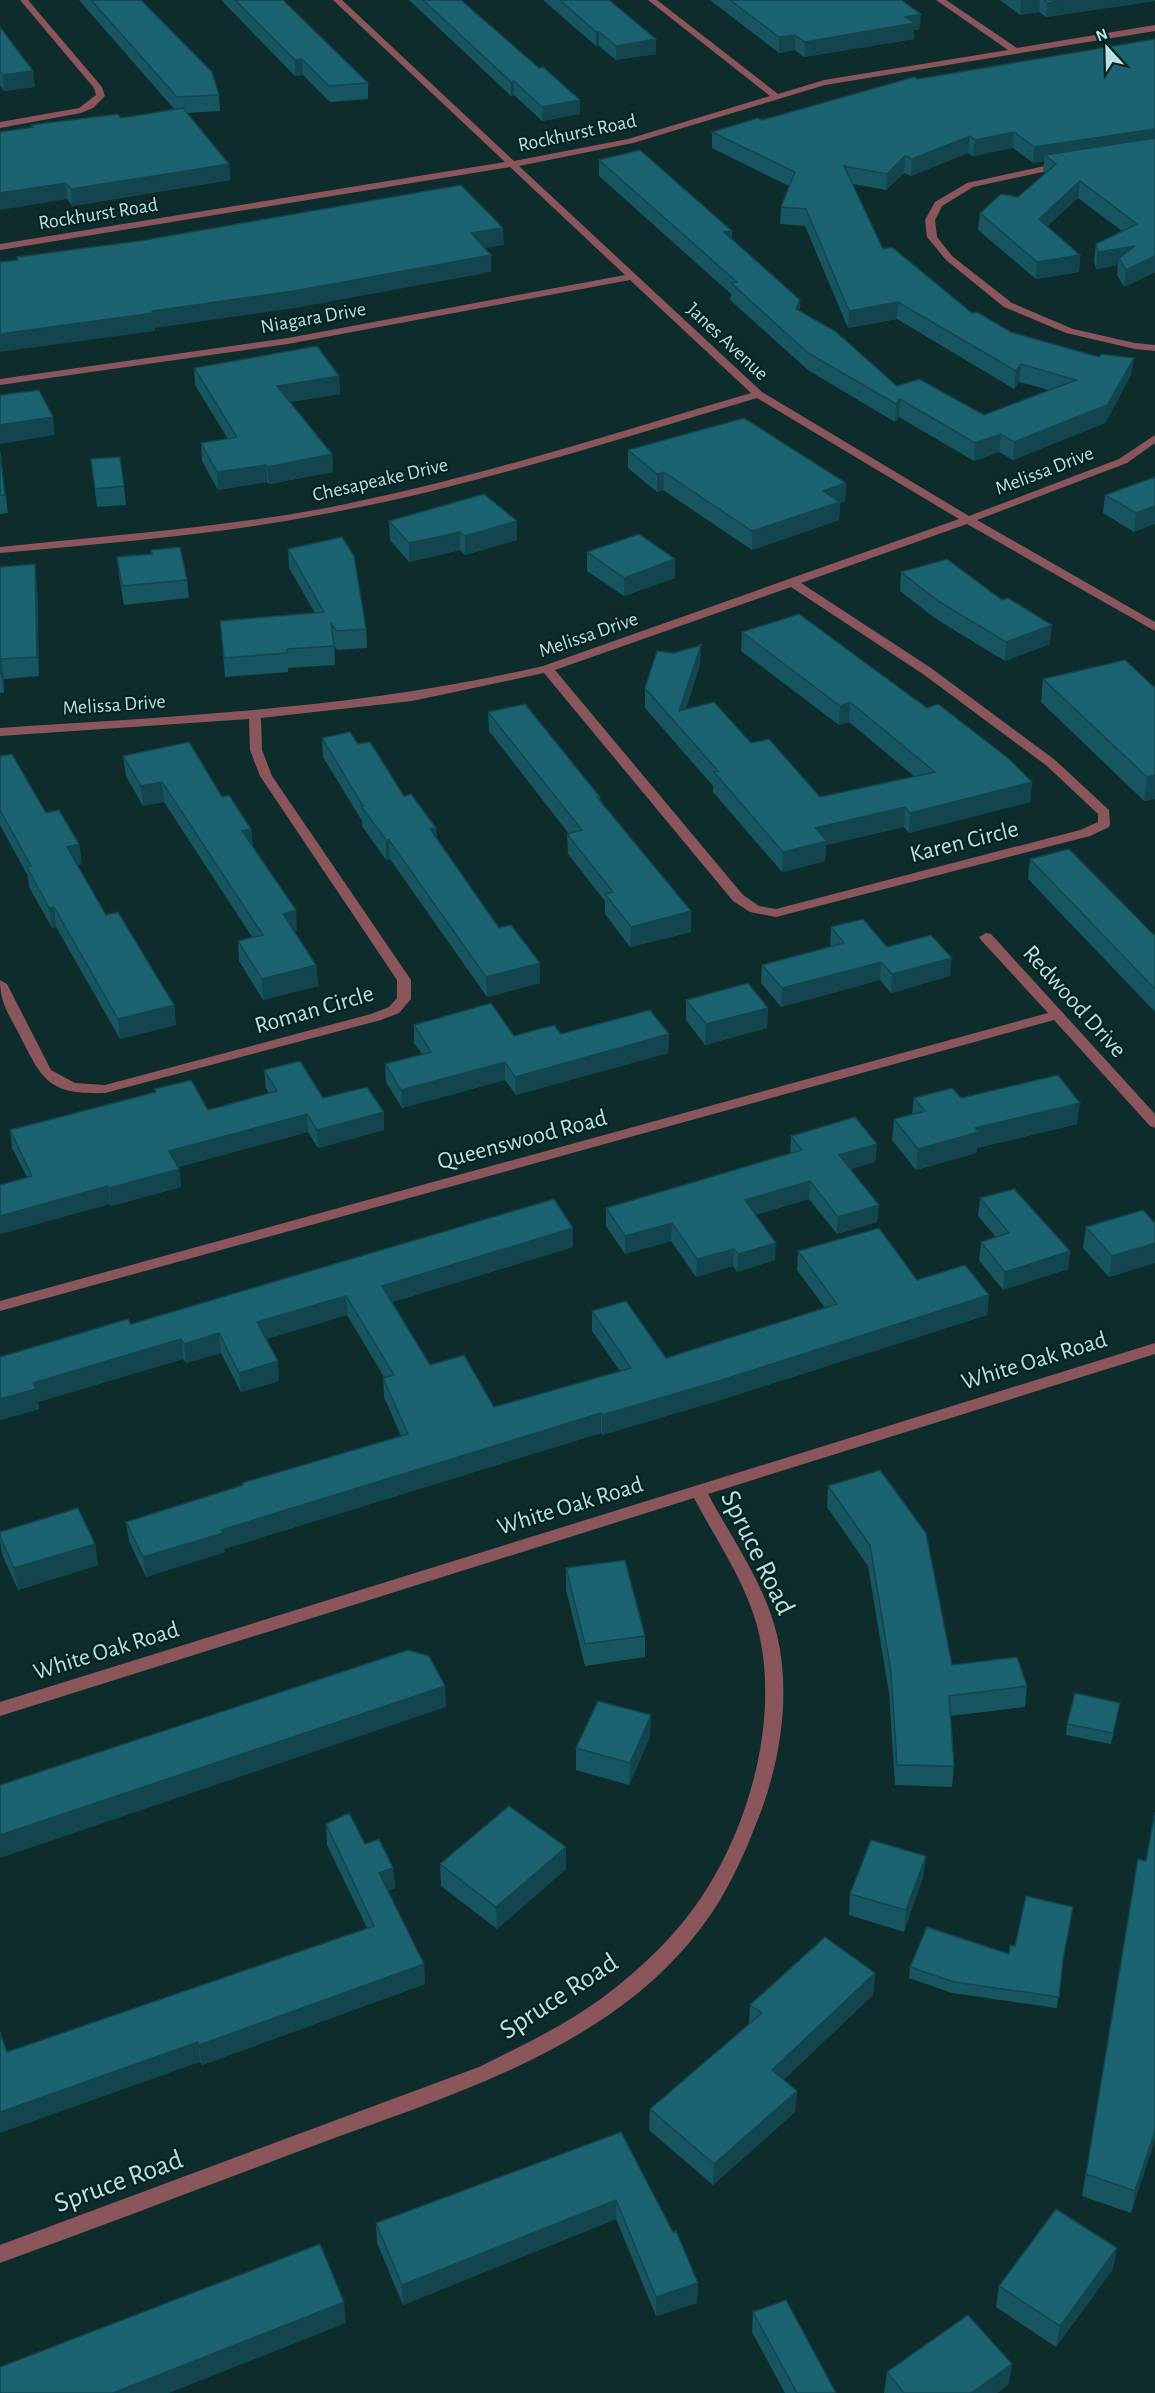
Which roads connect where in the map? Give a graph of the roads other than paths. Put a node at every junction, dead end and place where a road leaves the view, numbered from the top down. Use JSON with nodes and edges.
{"nodes":[{"id":1,"x":24,"y":0,"type":"edge"},
{"id":2,"x":337,"y":0,"type":"edge"},
{"id":3,"x":652,"y":0,"type":"edge"},
{"id":4,"x":940,"y":0,"type":"edge"},
{"id":5,"x":1155,"y":28,"type":"edge"},
{"id":6,"x":1015,"y":51,"type":"junction"},
{"id":7,"x":777,"y":98,"type":"junction"},
{"id":8,"x":0,"y":125,"type":"edge"},
{"id":9,"x":1076,"y":163,"type":"edge"},
{"id":10,"x":510,"y":164,"type":"junction"},
{"id":11,"x":0,"y":247,"type":"edge"},
{"id":12,"x":630,"y":277,"type":"junction"},
{"id":13,"x":1155,"y":348,"type":"edge"},
{"id":14,"x":0,"y":382,"type":"edge"},
{"id":15,"x":758,"y":394,"type":"junction"},
{"id":16,"x":1155,"y":438,"type":"edge"},
{"id":17,"x":968,"y":520,"type":"junction"},
{"id":18,"x":0,"y":550,"type":"edge"},
{"id":19,"x":793,"y":583,"type":"junction"},
{"id":20,"x":1155,"y":627,"type":"edge"},
{"id":21,"x":547,"y":669,"type":"junction"},
{"id":22,"x":255,"y":713,"type":"junction"},
{"id":23,"x":0,"y":732,"type":"edge"},
{"id":24,"x":986,"y":937,"type":"dead end"},
{"id":25,"x":0,"y":984,"type":"edge"},
{"id":26,"x":1057,"y":1016,"type":"junction"},
{"id":27,"x":1155,"y":1123,"type":"edge"},
{"id":28,"x":0,"y":1306,"type":"edge"},
{"id":29,"x":1155,"y":1348,"type":"edge"},
{"id":30,"x":698,"y":1491,"type":"junction"},
{"id":31,"x":0,"y":1709,"type":"edge"},
{"id":32,"x":0,"y":2254,"type":"edge"}],
"edges":[{"from":1,"to":8,"type":"street"},
{"from":2,"to":10,"type":"street","name":"Janes Avenue"},
{"from":3,"to":7,"type":"street"},
{"from":4,"to":6,"type":"street"},
{"from":5,"to":6,"type":"street","name":"Rockhurst Road"},
{"from":6,"to":7,"type":"street","name":"Rockhurst Road"},
{"from":7,"to":10,"type":"street","name":"Rockhurst Road"},
{"from":9,"to":13,"type":"street"},
{"from":10,"to":11,"type":"street","name":"Rockhurst Road"},
{"from":10,"to":12,"type":"street","name":"Janes Avenue"},
{"from":12,"to":14,"type":"street","name":"Niagara Drive"},
{"from":12,"to":15,"type":"street","name":"Janes Avenue"},
{"from":15,"to":17,"type":"street","name":"Janes Avenue"},
{"from":15,"to":18,"type":"street","name":"Chesapeake Drive"},
{"from":16,"to":17,"type":"street","name":"Melissa Drive"},
{"from":17,"to":19,"type":"street","name":"Melissa Drive"},
{"from":17,"to":20,"type":"street","name":"Janes Avenue"},
{"from":19,"to":21,"type":"street","name":"Melissa Drive"},
{"from":19,"to":21,"type":"street","name":"Karen Circle"},
{"from":21,"to":22,"type":"street","name":"Melissa Drive"},
{"from":22,"to":23,"type":"street","name":"Melissa Drive"},
{"from":22,"to":25,"type":"street","name":"Roman Circle"},
{"from":24,"to":26,"type":"street","name":"Redwood Drive"},
{"from":26,"to":27,"type":"street","name":"Redwood Drive"},
{"from":26,"to":28,"type":"street","name":"Queenswood Road"},
{"from":29,"to":30,"type":"street","name":"White Oak Road"},
{"from":30,"to":31,"type":"street","name":"White Oak Road"},
{"from":30,"to":32,"type":"street","name":"Spruce Road"}]}
